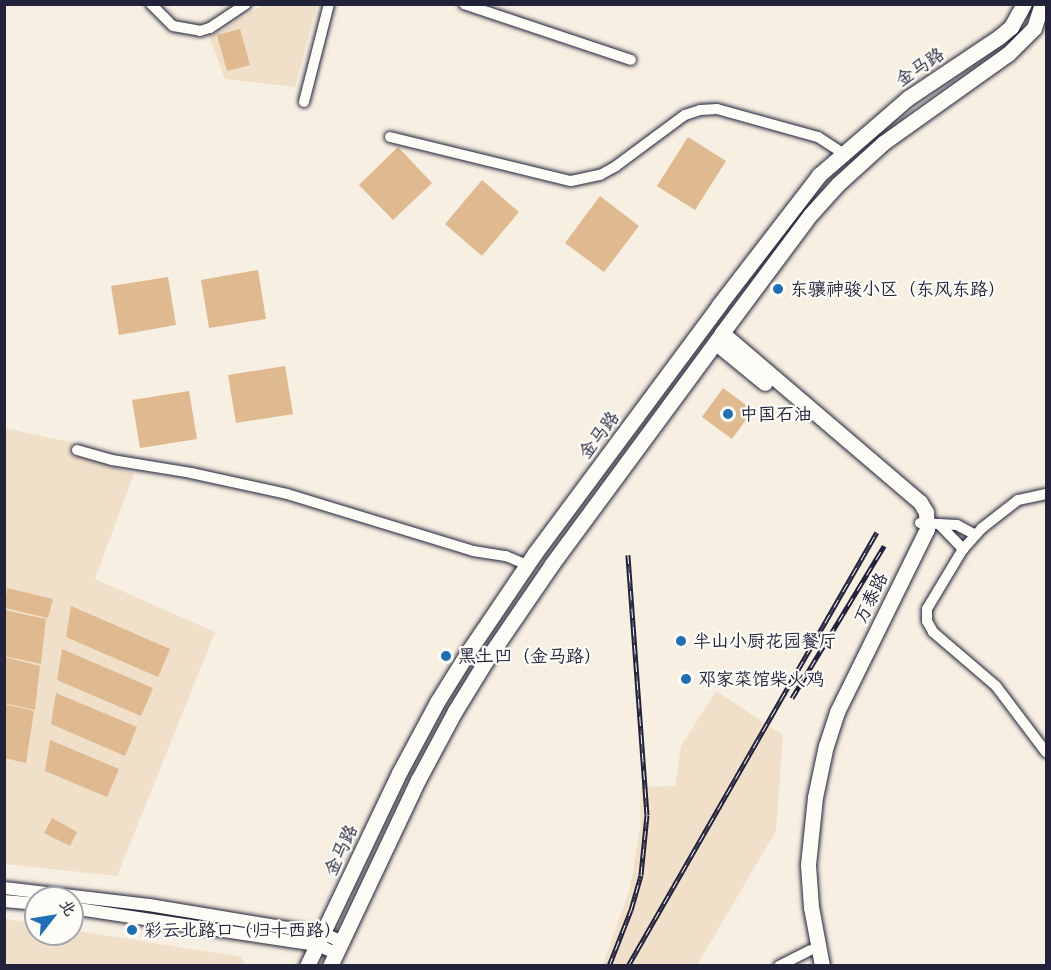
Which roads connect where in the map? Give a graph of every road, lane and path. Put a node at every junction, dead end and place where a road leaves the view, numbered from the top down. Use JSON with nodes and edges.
{"nodes":[{"id":1,"x":151,"y":4,"type":"edge"},
{"id":2,"x":246,"y":4,"type":"edge"},
{"id":3,"x":329,"y":4,"type":"edge"},
{"id":4,"x":465,"y":4,"type":"edge"},
{"id":5,"x":1023,"y":7,"type":"edge"},
{"id":6,"x":1043,"y":9,"type":"edge"},
{"id":7,"x":631,"y":60,"type":"dead end"},
{"id":8,"x":304,"y":102,"type":"dead end"},
{"id":9,"x":390,"y":137,"type":"dead end"},
{"id":10,"x":843,"y":153,"type":"junction"},
{"id":11,"x":719,"y":338,"type":"junction"},
{"id":12,"x":77,"y":450,"type":"dead end"},
{"id":13,"x":1047,"y":494,"type":"edge"},
{"id":14,"x":929,"y":523,"type":"junction"},
{"id":15,"x":976,"y":535,"type":"junction"},
{"id":16,"x":963,"y":549,"type":"junction"},
{"id":17,"x":527,"y":565,"type":"junction"},
{"id":18,"x":1047,"y":752,"type":"edge"},
{"id":19,"x":4,"y":888,"type":"edge"},
{"id":20,"x":4,"y":901,"type":"edge"},
{"id":21,"x":24,"y":903,"type":"edge"},
{"id":22,"x":84,"y":910,"type":"edge"},
{"id":23,"x":321,"y":940,"type":"junction"},
{"id":24,"x":337,"y":954,"type":"edge"},
{"id":25,"x":812,"y":958,"type":"edge"},
{"id":26,"x":307,"y":966,"type":"edge"},
{"id":27,"x":779,"y":966,"type":"edge"},
{"id":28,"x":822,"y":966,"type":"edge"}],
"edges":[{"from":1,"to":2,"type":"street"},
{"from":3,"to":8,"type":"street"},
{"from":4,"to":7,"type":"street"},
{"from":5,"to":6,"type":"street"},
{"from":5,"to":10,"type":"main road","name":"金马路"},
{"from":6,"to":11,"type":"main road"},
{"from":9,"to":10,"type":"street"},
{"from":10,"to":17,"type":"main road","name":"金马路"},
{"from":11,"to":14,"type":"main road"},
{"from":11,"to":24,"type":"main road"},
{"from":12,"to":17,"type":"street"},
{"from":13,"to":15,"type":"street"},
{"from":14,"to":15,"type":"street"},
{"from":14,"to":16,"type":"street"},
{"from":14,"to":25,"type":"main road","name":"万泰路"},
{"from":14,"to":28,"type":"main road","name":"万泰路"},
{"from":15,"to":16,"type":"street"},
{"from":16,"to":18,"type":"street"},
{"from":17,"to":23,"type":"main road","name":"金马路"},
{"from":19,"to":23,"type":"street"},
{"from":20,"to":21,"type":"street"},
{"from":22,"to":23,"type":"street"},
{"from":23,"to":24,"type":"street"},
{"from":23,"to":26,"type":"main road","name":"金马路"},
{"from":25,"to":27,"type":"street"}]}
